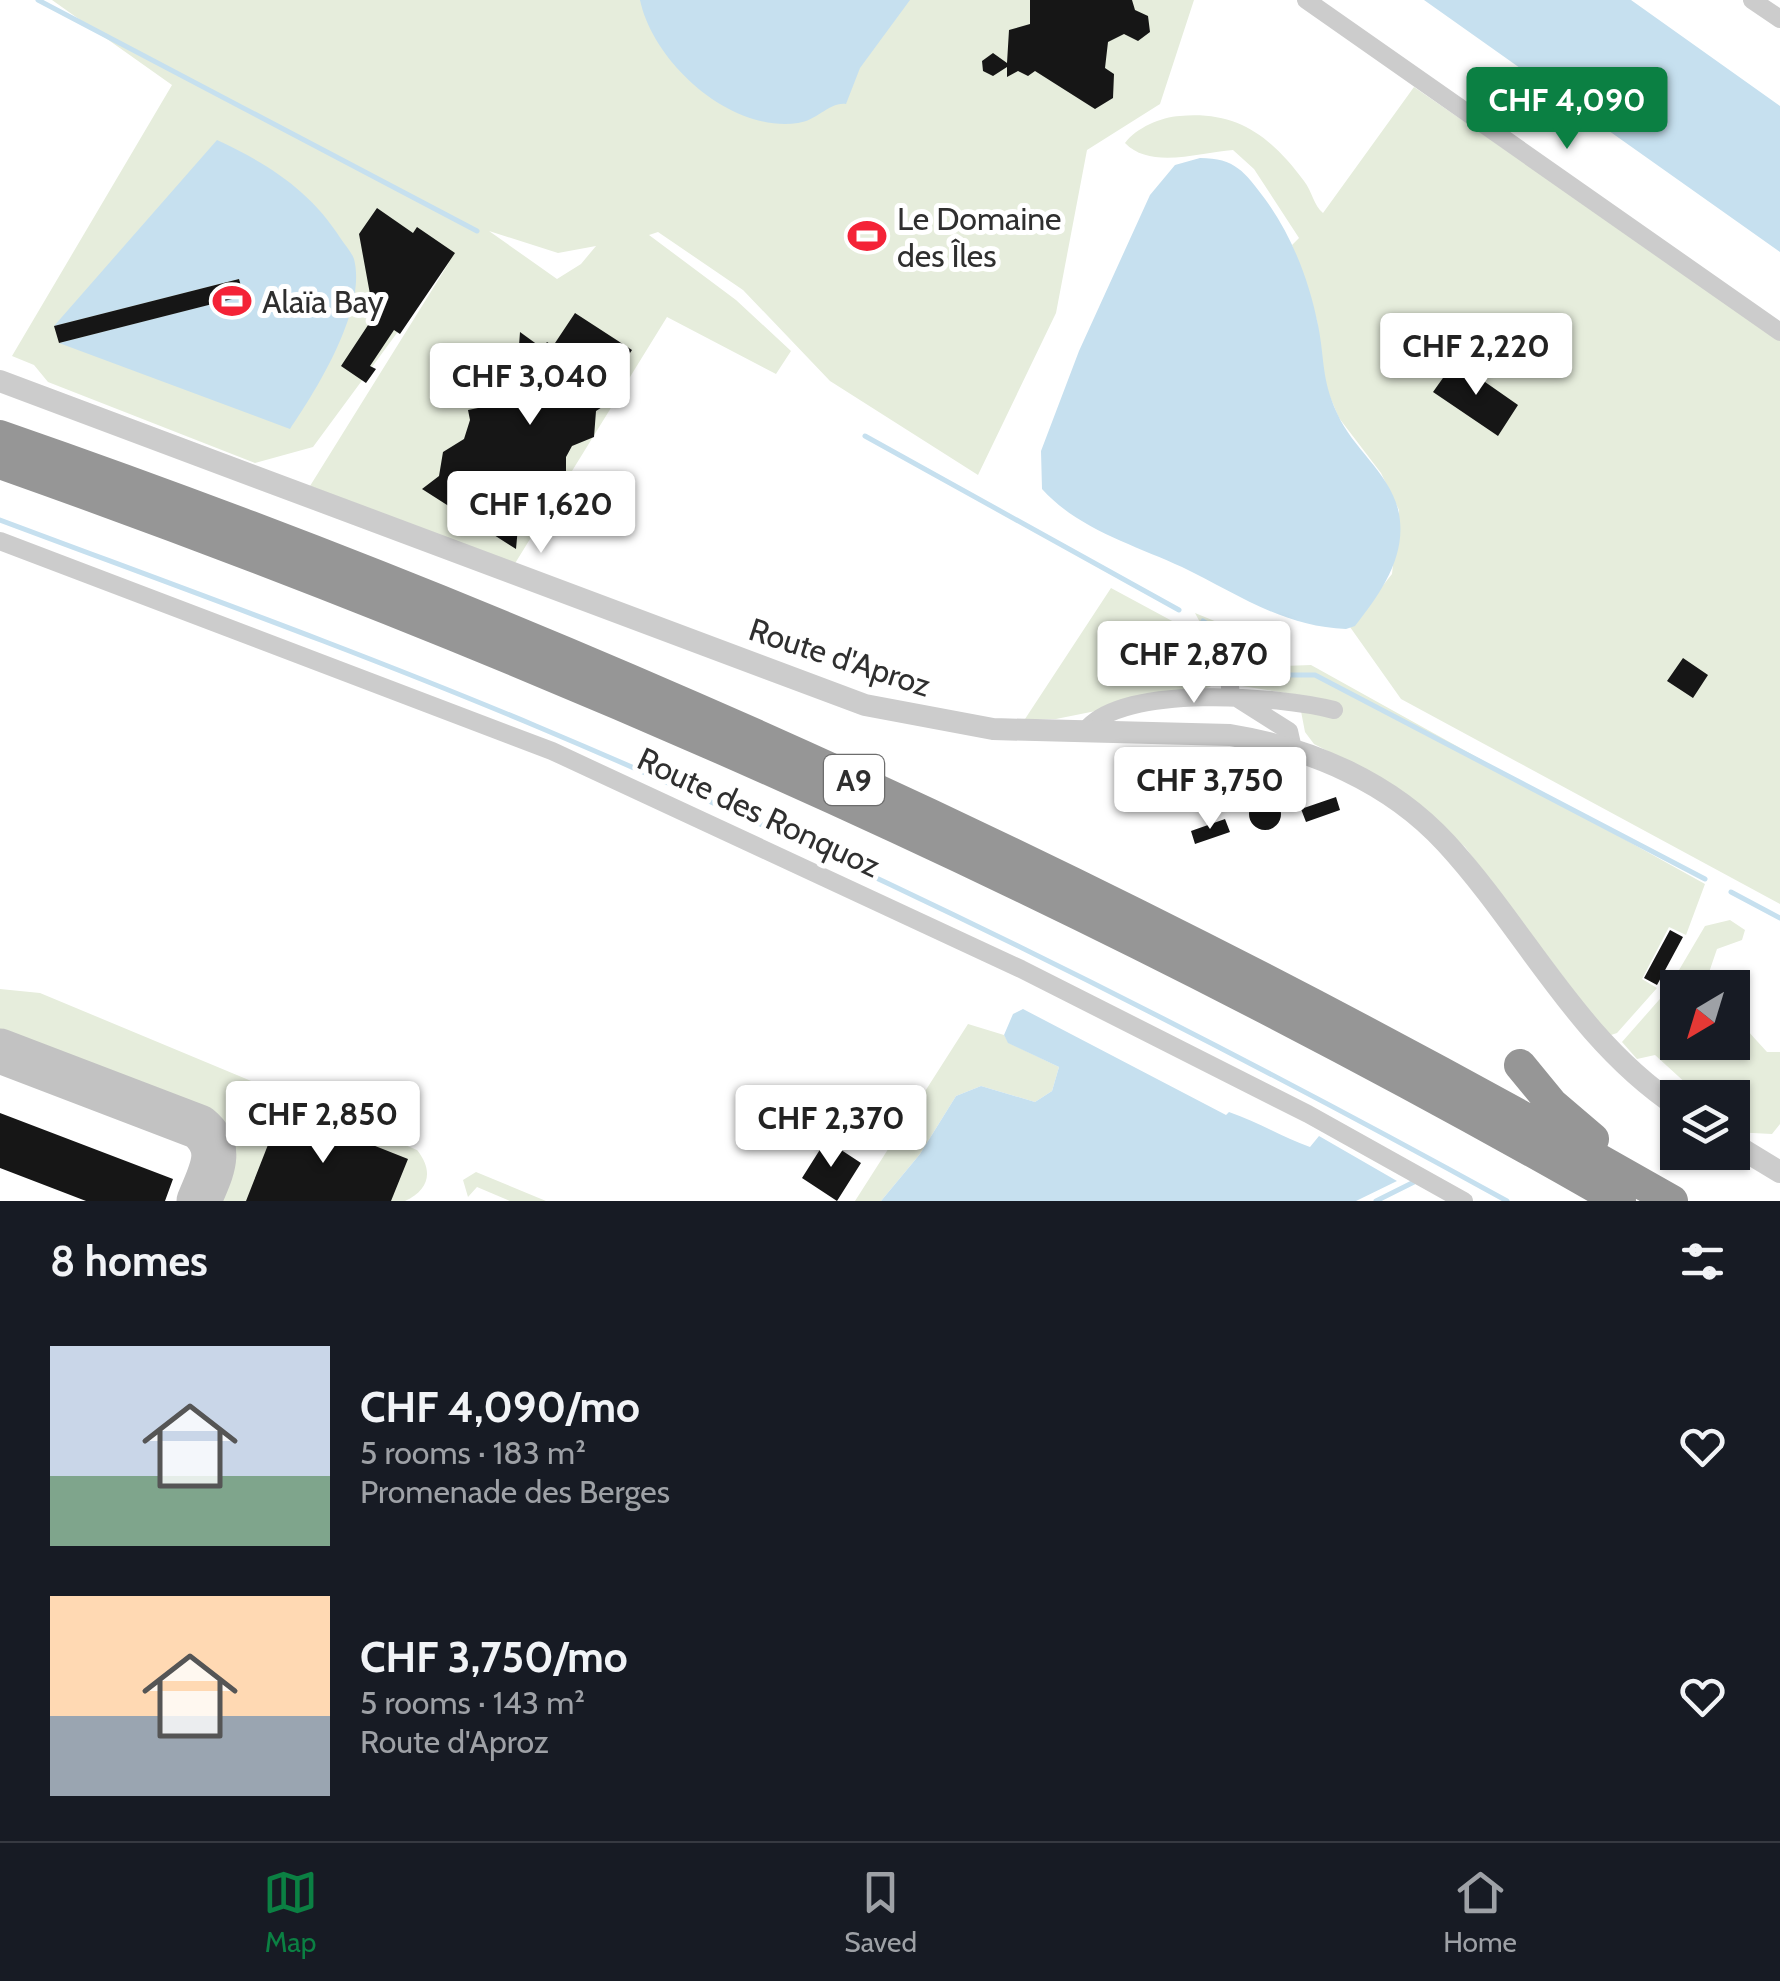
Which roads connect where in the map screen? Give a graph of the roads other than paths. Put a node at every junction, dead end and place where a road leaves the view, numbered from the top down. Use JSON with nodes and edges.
{"nodes":[{"id":1,"x":1306,"y":0,"type":"edge"},
{"id":2,"x":1752,"y":0,"type":"edge"},
{"id":3,"x":1780,"y":19,"type":"edge"},
{"id":4,"x":1780,"y":332,"type":"edge"},
{"id":5,"x":0,"y":381,"type":"edge"},
{"id":6,"x":0,"y":436,"type":"edge"},
{"id":7,"x":0,"y":463,"type":"edge"},
{"id":8,"x":0,"y":541,"type":"edge"},
{"id":9,"x":1211,"y":650,"type":"dead end"},
{"id":10,"x":1231,"y":694,"type":"junction"},
{"id":11,"x":1334,"y":710,"type":"dead end"},
{"id":12,"x":1085,"y":730,"type":"junction"},
{"id":13,"x":1293,"y":749,"type":"junction"},
{"id":14,"x":940,"y":820,"type":"junction"},
{"id":15,"x":1142,"y":893,"type":"dead end"},
{"id":16,"x":1520,"y":1065,"type":"dead end"},
{"id":17,"x":1660,"y":1094,"type":"edge"},
{"id":18,"x":1750,"y":1154,"type":"edge"},
{"id":19,"x":1780,"y":1172,"type":"edge"},
{"id":20,"x":1464,"y":1201,"type":"edge"},
{"id":21,"x":1620,"y":1201,"type":"edge"},
{"id":22,"x":1675,"y":1201,"type":"edge"}],
"edges":[{"from":1,"to":4,"type":"street"},
{"from":2,"to":3,"type":"street"},
{"from":5,"to":12,"type":"street","name":"Route d'Aproz"},
{"from":6,"to":14,"type":"highway","number":"A9"},
{"from":7,"to":21,"type":"highway","number":"A9"},
{"from":8,"to":20,"type":"street","name":"Route des Ronquoz"},
{"from":9,"to":10,"type":"street"},
{"from":10,"to":11,"type":"street"},
{"from":10,"to":12,"type":"street"},
{"from":10,"to":13,"type":"street"},
{"from":12,"to":13,"type":"street","name":"Route d'Aproz"},
{"from":13,"to":17,"type":"street","name":"Route d'Aproz"},
{"from":14,"to":15,"type":"highway"},
{"from":14,"to":22,"type":"highway","number":"A9"},
{"from":16,"to":22,"type":"highway"},
{"from":18,"to":19,"type":"street"}]}
